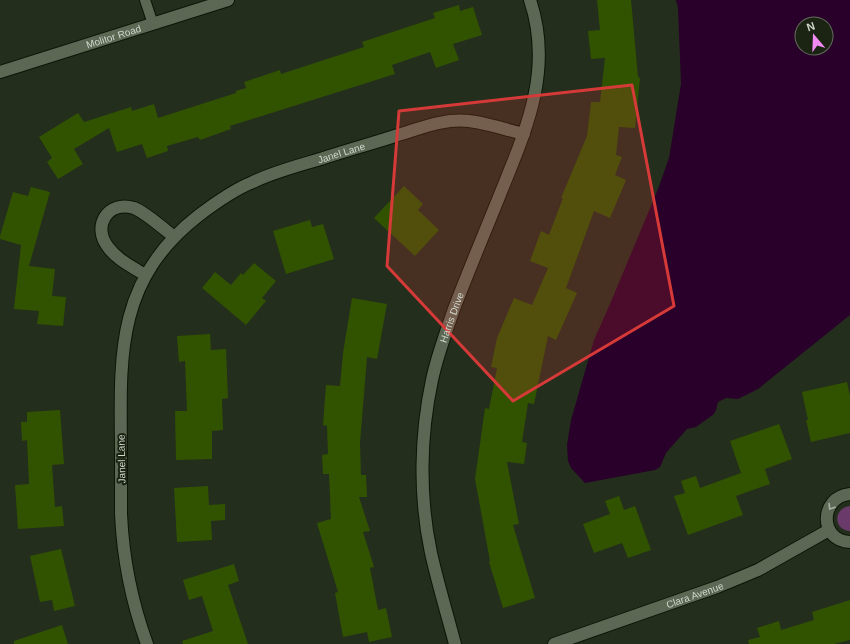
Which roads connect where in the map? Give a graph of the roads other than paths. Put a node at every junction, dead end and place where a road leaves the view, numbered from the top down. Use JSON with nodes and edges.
{"nodes":[{"id":1,"x":145,"y":0,"type":"edge"},
{"id":2,"x":228,"y":0,"type":"edge"},
{"id":3,"x":530,"y":0,"type":"edge"},
{"id":4,"x":153,"y":24,"type":"junction"},
{"id":5,"x":0,"y":72,"type":"edge"},
{"id":6,"x":524,"y":134,"type":"junction"},
{"id":7,"x":174,"y":237,"type":"junction"},
{"id":8,"x":145,"y":275,"type":"junction"},
{"id":9,"x":850,"y":494,"type":"edge"},
{"id":10,"x":829,"y":530,"type":"junction"},
{"id":11,"x":850,"y":542,"type":"edge"},
{"id":12,"x":147,"y":644,"type":"edge"},
{"id":13,"x":455,"y":644,"type":"edge"},
{"id":14,"x":554,"y":644,"type":"edge"}],
"edges":[{"from":1,"to":4,"type":"lane"},
{"from":2,"to":4,"type":"street","name":"Molitor Road"},
{"from":3,"to":6,"type":"street","name":"Harris Drive"},
{"from":4,"to":5,"type":"street","name":"Molitor Road"},
{"from":6,"to":7,"type":"street","name":"Janel Lane"},
{"from":6,"to":13,"type":"street","name":"Harris Drive"},
{"from":7,"to":8,"type":"street","name":"Janel Lane"},
{"from":7,"to":8,"type":"street"},
{"from":8,"to":12,"type":"street","name":"Janel Lane"},
{"from":9,"to":10,"type":"street","one_way":true},
{"from":10,"to":11,"type":"street"},
{"from":10,"to":14,"type":"street","name":"Clara Avenue"}]}
